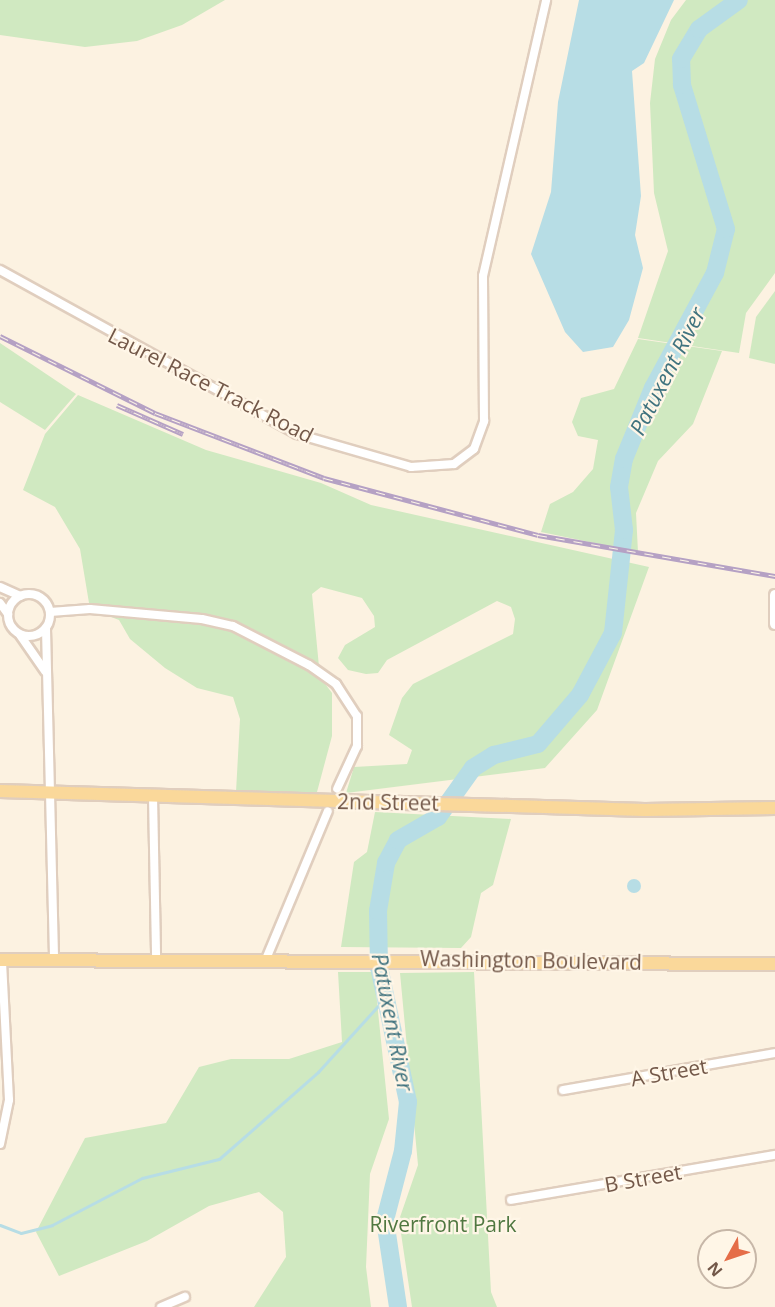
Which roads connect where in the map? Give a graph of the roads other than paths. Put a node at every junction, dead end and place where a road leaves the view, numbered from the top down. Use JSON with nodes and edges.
{"nodes":[{"id":1,"x":546,"y":0,"type":"edge"},
{"id":2,"x":0,"y":270,"type":"edge"},
{"id":3,"x":0,"y":587,"type":"edge"},
{"id":4,"x":20,"y":596,"type":"junction"},
{"id":5,"x":775,"y":596,"type":"edge"},
{"id":6,"x":0,"y":603,"type":"edge"},
{"id":7,"x":50,"y":612,"type":"junction"},
{"id":8,"x":8,"y":614,"type":"junction"},
{"id":9,"x":775,"y":624,"type":"edge"},
{"id":10,"x":46,"y":629,"type":"junction"},
{"id":11,"x":20,"y":635,"type":"junction"},
{"id":12,"x":46,"y":673,"type":"junction"},
{"id":13,"x":338,"y":789,"type":"dead end"},
{"id":14,"x":0,"y":791,"type":"edge"},
{"id":15,"x":49,"y":793,"type":"junction"},
{"id":16,"x":153,"y":796,"type":"junction"},
{"id":17,"x":775,"y":808,"type":"edge"},
{"id":18,"x":328,"y":811,"type":"dead end"},
{"id":19,"x":156,"y":958,"type":"junction"},
{"id":20,"x":54,"y":959,"type":"junction"},
{"id":21,"x":266,"y":959,"type":"junction"},
{"id":22,"x":1,"y":960,"type":"edge"},
{"id":23,"x":775,"y":964,"type":"edge"},
{"id":24,"x":775,"y":1053,"type":"edge"},
{"id":25,"x":563,"y":1090,"type":"dead end"},
{"id":26,"x":0,"y":1144,"type":"edge"},
{"id":27,"x":775,"y":1155,"type":"edge"},
{"id":28,"x":510,"y":1200,"type":"dead end"},
{"id":29,"x":185,"y":1297,"type":"dead end"},
{"id":30,"x":160,"y":1307,"type":"edge"}],
"edges":[{"from":1,"to":2,"type":"street","name":"Laurel Race Track Road"},
{"from":3,"to":4,"type":"street"},
{"from":4,"to":7,"type":"street"},
{"from":4,"to":8,"type":"street"},
{"from":5,"to":9,"type":"street"},
{"from":6,"to":8,"type":"street"},
{"from":7,"to":10,"type":"street"},
{"from":7,"to":13,"type":"street"},
{"from":8,"to":11,"type":"street"},
{"from":10,"to":11,"type":"street"},
{"from":10,"to":12,"type":"street"},
{"from":11,"to":12,"type":"street"},
{"from":12,"to":15,"type":"street"},
{"from":14,"to":15,"type":"main road","name":"2nd Street"},
{"from":15,"to":16,"type":"main road","name":"2nd Street"},
{"from":15,"to":20,"type":"street"},
{"from":16,"to":17,"type":"main road","name":"2nd Street"},
{"from":16,"to":19,"type":"street"},
{"from":18,"to":21,"type":"street"},
{"from":19,"to":20,"type":"main road","name":"Washington Boulevard"},
{"from":19,"to":21,"type":"main road","name":"Washington Boulevard"},
{"from":20,"to":22,"type":"main road","name":"Washington Boulevard"},
{"from":21,"to":23,"type":"main road","name":"Washington Boulevard"},
{"from":22,"to":26,"type":"street"},
{"from":24,"to":25,"type":"street","name":"A Street"},
{"from":27,"to":28,"type":"street","name":"B Street"},
{"from":29,"to":30,"type":"street"}]}
